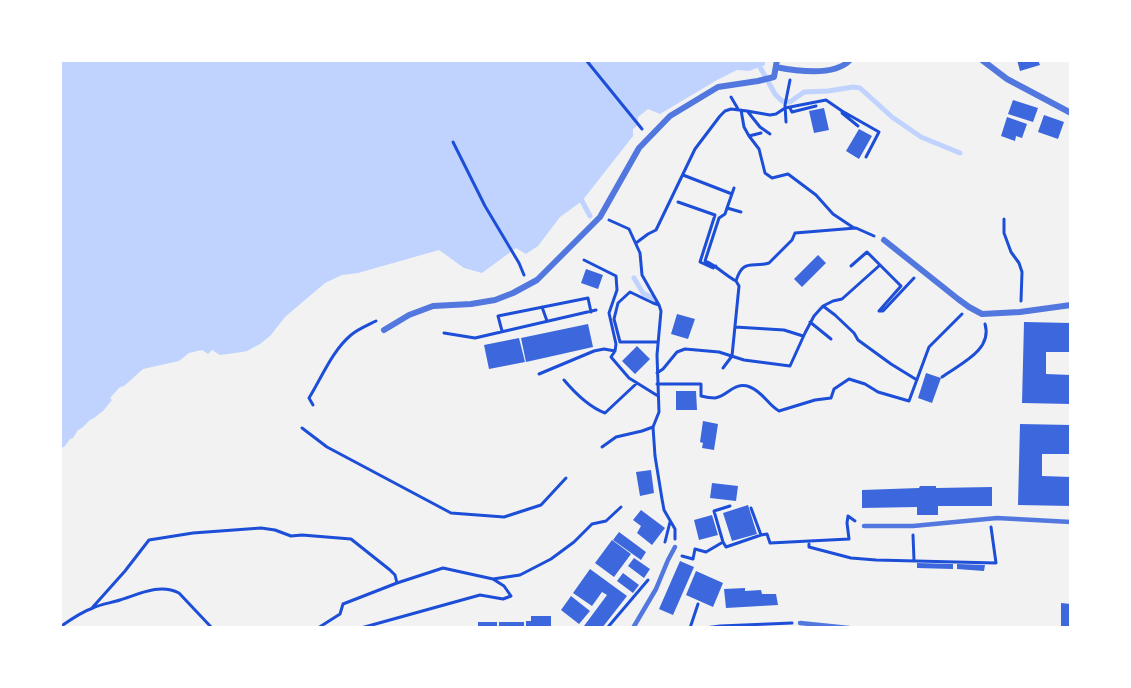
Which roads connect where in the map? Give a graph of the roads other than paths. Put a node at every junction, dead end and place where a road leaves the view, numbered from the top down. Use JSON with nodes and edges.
{"nodes":[{"id":1,"x":849,"y":60,"type":"edge"},
{"id":2,"x":982,"y":60,"type":"edge"},
{"id":3,"x":776,"y":63,"type":"edge"},
{"id":4,"x":1071,"y":113,"type":"edge"},
{"id":5,"x":884,"y":240,"type":"road end"},
{"id":6,"x":1071,"y":305,"type":"edge"},
{"id":7,"x":384,"y":330,"type":"dead end"},
{"id":8,"x":1071,"y":522,"type":"edge"},
{"id":9,"x":864,"y":526,"type":"road end"},
{"id":10,"x":674,"y":549,"type":"road end"},
{"id":11,"x":800,"y":622,"type":"road end"},
{"id":12,"x":633,"y":628,"type":"edge"},
{"id":13,"x":849,"y":628,"type":"edge"}],
"edges":[{"from":1,"to":3,"type":"street"},
{"from":2,"to":4,"type":"street"},
{"from":3,"to":7,"type":"street"},
{"from":5,"to":6,"type":"street"},
{"from":8,"to":9,"type":"lane"},
{"from":10,"to":12,"type":"lane"},
{"from":11,"to":13,"type":"lane"}]}
